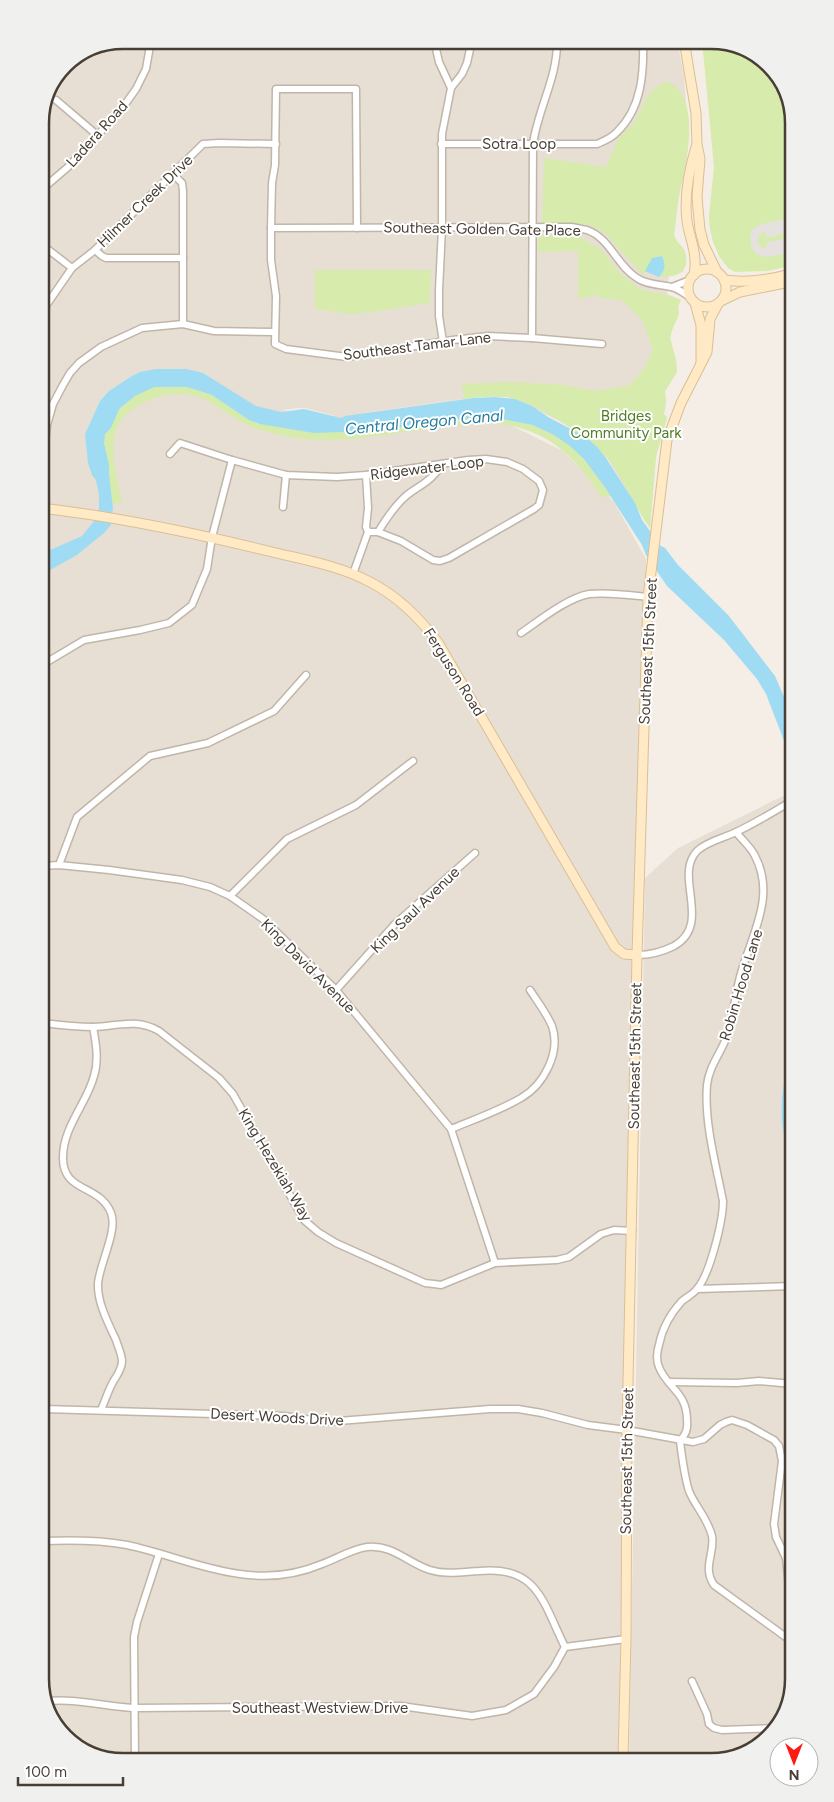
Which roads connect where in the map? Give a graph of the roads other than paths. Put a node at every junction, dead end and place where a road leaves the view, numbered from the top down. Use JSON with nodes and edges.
{"nodes":[{"id":1,"x":149,"y":49,"type":"edge"},
{"id":2,"x":436,"y":49,"type":"edge"},
{"id":3,"x":470,"y":49,"type":"edge"},
{"id":4,"x":557,"y":49,"type":"edge"},
{"id":5,"x":643,"y":49,"type":"edge"},
{"id":6,"x":685,"y":49,"type":"edge"},
{"id":7,"x":450,"y":88,"type":"junction"},
{"id":8,"x":56,"y":100,"type":"dead end"},
{"id":9,"x":97,"y":135,"type":"junction"},
{"id":10,"x":276,"y":144,"type":"junction"},
{"id":11,"x":441,"y":144,"type":"junction"},
{"id":12,"x":533,"y":144,"type":"junction"},
{"id":13,"x":697,"y":144,"type":"junction"},
{"id":14,"x":173,"y":174,"type":"junction"},
{"id":15,"x":49,"y":183,"type":"edge"},
{"id":16,"x":271,"y":228,"type":"junction"},
{"id":17,"x":357,"y":228,"type":"junction"},
{"id":18,"x":442,"y":228,"type":"junction"},
{"id":19,"x":532,"y":229,"type":"junction"},
{"id":20,"x":95,"y":250,"type":"junction"},
{"id":21,"x":49,"y":251,"type":"edge"},
{"id":22,"x":183,"y":258,"type":"junction"},
{"id":23,"x":72,"y":268,"type":"junction"},
{"id":24,"x":717,"y":272,"type":"junction"},
{"id":25,"x":785,"y":275,"type":"edge"},
{"id":26,"x":692,"y":277,"type":"junction"},
{"id":27,"x":724,"y":280,"type":"junction"},
{"id":28,"x":785,"y":283,"type":"edge"},
{"id":29,"x":672,"y":287,"type":"junction"},
{"id":30,"x":693,"y":300,"type":"junction"},
{"id":31,"x":49,"y":301,"type":"edge"},
{"id":32,"x":720,"y":302,"type":"junction"},
{"id":33,"x":183,"y":324,"type":"junction"},
{"id":34,"x":274,"y":332,"type":"junction"},
{"id":35,"x":532,"y":338,"type":"junction"},
{"id":36,"x":443,"y":342,"type":"junction"},
{"id":37,"x":602,"y":344,"type":"dead end"},
{"id":38,"x":701,"y":362,"type":"junction"},
{"id":39,"x":49,"y":418,"type":"edge"},
{"id":40,"x":170,"y":454,"type":"dead end"},
{"id":41,"x":232,"y":460,"type":"junction"},
{"id":42,"x":442,"y":464,"type":"junction"},
{"id":43,"x":286,"y":475,"type":"junction"},
{"id":44,"x":366,"y":475,"type":"junction"},
{"id":45,"x":282,"y":507,"type":"dead end"},
{"id":46,"x":49,"y":509,"type":"edge"},
{"id":47,"x":368,"y":532,"type":"junction"},
{"id":48,"x":378,"y":532,"type":"junction"},
{"id":49,"x":212,"y":537,"type":"junction"},
{"id":50,"x":354,"y":574,"type":"junction"},
{"id":51,"x":648,"y":597,"type":"junction"},
{"id":52,"x":521,"y":632,"type":"dead end"},
{"id":53,"x":49,"y":661,"type":"edge"},
{"id":54,"x":306,"y":675,"type":"dead end"},
{"id":55,"x":413,"y":761,"type":"dead end"},
{"id":56,"x":785,"y":806,"type":"edge"},
{"id":57,"x":736,"y":832,"type":"junction"},
{"id":58,"x":475,"y":853,"type":"dead end"},
{"id":59,"x":59,"y":865,"type":"junction"},
{"id":60,"x":49,"y":866,"type":"edge"},
{"id":61,"x":230,"y":896,"type":"junction"},
{"id":62,"x":638,"y":955,"type":"junction"},
{"id":63,"x":336,"y":990,"type":"junction"},
{"id":64,"x":530,"y":990,"type":"dead end"},
{"id":65,"x":49,"y":1024,"type":"edge"},
{"id":66,"x":93,"y":1027,"type":"junction"},
{"id":67,"x":451,"y":1129,"type":"junction"},
{"id":68,"x":632,"y":1231,"type":"junction"},
{"id":69,"x":494,"y":1263,"type":"junction"},
{"id":70,"x":785,"y":1286,"type":"edge"},
{"id":71,"x":697,"y":1289,"type":"junction"},
{"id":72,"x":669,"y":1382,"type":"junction"},
{"id":73,"x":785,"y":1383,"type":"edge"},
{"id":74,"x":49,"y":1409,"type":"edge"},
{"id":75,"x":101,"y":1410,"type":"junction"},
{"id":76,"x":627,"y":1430,"type":"junction"},
{"id":77,"x":680,"y":1441,"type":"junction"},
{"id":78,"x":49,"y":1541,"type":"edge"},
{"id":79,"x":158,"y":1554,"type":"junction"},
{"id":80,"x":785,"y":1556,"type":"edge"},
{"id":81,"x":785,"y":1636,"type":"edge"},
{"id":82,"x":626,"y":1639,"type":"junction"},
{"id":83,"x":565,"y":1647,"type":"junction"},
{"id":84,"x":692,"y":1681,"type":"dead end"},
{"id":85,"x":53,"y":1702,"type":"edge"},
{"id":86,"x":136,"y":1708,"type":"junction"},
{"id":87,"x":766,"y":1728,"type":"edge"},
{"id":88,"x":135,"y":1753,"type":"edge"},
{"id":89,"x":623,"y":1753,"type":"edge"}],
"edges":[{"from":1,"to":9,"type":"street","name":"Ladera Road"},
{"from":2,"to":7,"type":"street"},
{"from":3,"to":7,"type":"street"},
{"from":4,"to":12,"type":"street"},
{"from":5,"to":12,"type":"street","name":"Sotra Loop"},
{"from":6,"to":13,"type":"main road"},
{"from":7,"to":11,"type":"street"},
{"from":8,"to":9,"type":"street"},
{"from":9,"to":15,"type":"street","name":"Ladera Road"},
{"from":10,"to":14,"type":"street","name":"Hilmer Creek Drive"},
{"from":10,"to":16,"type":"street"},
{"from":10,"to":17,"type":"street"},
{"from":11,"to":12,"type":"street","name":"Sotra Loop"},
{"from":11,"to":18,"type":"street"},
{"from":12,"to":19,"type":"street"},
{"from":13,"to":24,"type":"main road"},
{"from":13,"to":26,"type":"main road"},
{"from":14,"to":20,"type":"street","name":"Hilmer Creek Drive"},
{"from":14,"to":22,"type":"street"},
{"from":16,"to":17,"type":"street","name":"Southeast Golden Gate Place"},
{"from":16,"to":34,"type":"street"},
{"from":17,"to":18,"type":"street","name":"Southeast Golden Gate Place"},
{"from":18,"to":19,"type":"street","name":"Southeast Golden Gate Place"},
{"from":18,"to":36,"type":"street"},
{"from":19,"to":29,"type":"street","name":"Southeast Golden Gate Place"},
{"from":19,"to":35,"type":"street"},
{"from":20,"to":22,"type":"street"},
{"from":20,"to":23,"type":"street","name":"Hilmer Creek Drive"},
{"from":21,"to":23,"type":"street"},
{"from":22,"to":33,"type":"street"},
{"from":23,"to":31,"type":"street","name":"Hilmer Creek Drive"},
{"from":24,"to":26,"type":"main road"},
{"from":24,"to":27,"type":"main road"},
{"from":25,"to":27,"type":"main road"},
{"from":26,"to":29,"type":"street"},
{"from":26,"to":30,"type":"main road"},
{"from":27,"to":32,"type":"main road"},
{"from":28,"to":32,"type":"main road"},
{"from":29,"to":30,"type":"street","name":"Southeast Golden Gate Place"},
{"from":30,"to":32,"type":"main road"},
{"from":30,"to":38,"type":"main road","name":"Southeast 15th Street"},
{"from":32,"to":38,"type":"main road","name":"Southeast 15th Street"},
{"from":33,"to":34,"type":"street"},
{"from":33,"to":39,"type":"street"},
{"from":34,"to":36,"type":"street","name":"Southeast Tamar Lane"},
{"from":35,"to":36,"type":"street","name":"Southeast Tamar Lane"},
{"from":35,"to":37,"type":"street","name":"Southeast Tamar Lane"},
{"from":38,"to":51,"type":"main road","name":"Southeast 15th Street"},
{"from":40,"to":41,"type":"street","name":"Ridgewater Loop"},
{"from":41,"to":43,"type":"street","name":"Ridgewater Loop"},
{"from":41,"to":49,"type":"street"},
{"from":42,"to":44,"type":"street","name":"Ridgewater Loop"},
{"from":42,"to":48,"type":"street"},
{"from":42,"to":48,"type":"street","name":"Ridgewater Loop"},
{"from":43,"to":44,"type":"street","name":"Ridgewater Loop"},
{"from":43,"to":45,"type":"street"},
{"from":44,"to":47,"type":"street"},
{"from":46,"to":49,"type":"main road","name":"Ferguson Road"},
{"from":47,"to":48,"type":"street","name":"Ridgewater Loop"},
{"from":47,"to":50,"type":"street"},
{"from":49,"to":50,"type":"main road","name":"Ferguson Road"},
{"from":49,"to":53,"type":"street"},
{"from":50,"to":62,"type":"main road","name":"Ferguson Road"},
{"from":51,"to":52,"type":"street"},
{"from":51,"to":62,"type":"main road","name":"Southeast 15th Street"},
{"from":54,"to":59,"type":"street"},
{"from":55,"to":61,"type":"street"},
{"from":56,"to":57,"type":"street"},
{"from":57,"to":62,"type":"street"},
{"from":57,"to":71,"type":"street","name":"Robin Hood Lane"},
{"from":58,"to":63,"type":"street","name":"King Saul Avenue"},
{"from":59,"to":60,"type":"street","name":"King David Avenue"},
{"from":59,"to":61,"type":"street","name":"King David Avenue"},
{"from":61,"to":63,"type":"street","name":"King David Avenue"},
{"from":62,"to":68,"type":"main road","name":"Southeast 15th Street"},
{"from":63,"to":67,"type":"street","name":"King David Avenue"},
{"from":64,"to":67,"type":"street"},
{"from":65,"to":66,"type":"street","name":"King Hezekiah Way"},
{"from":66,"to":69,"type":"street","name":"King Hezekiah Way"},
{"from":66,"to":75,"type":"street"},
{"from":67,"to":69,"type":"street","name":"King David Avenue"},
{"from":68,"to":69,"type":"street","name":"King Hezekiah Way"},
{"from":68,"to":76,"type":"main road","name":"Southeast 15th Street"},
{"from":70,"to":71,"type":"street"},
{"from":71,"to":72,"type":"street","name":"Robin Hood Lane"},
{"from":72,"to":73,"type":"street"},
{"from":72,"to":77,"type":"street","name":"Robin Hood Lane"},
{"from":74,"to":75,"type":"street","name":"Desert Woods Drive"},
{"from":75,"to":76,"type":"street","name":"Desert Woods Drive"},
{"from":76,"to":77,"type":"street","name":"Desert Woods Drive"},
{"from":76,"to":82,"type":"main road","name":"Southeast 15th Street"},
{"from":77,"to":80,"type":"street","name":"Desert Woods Drive"},
{"from":77,"to":81,"type":"street"},
{"from":78,"to":79,"type":"street"},
{"from":79,"to":83,"type":"street"},
{"from":79,"to":86,"type":"street"},
{"from":82,"to":83,"type":"street"},
{"from":82,"to":89,"type":"main road","name":"Southeast 15th Street"},
{"from":83,"to":86,"type":"street","name":"Southeast Westview Drive"},
{"from":84,"to":87,"type":"street"},
{"from":85,"to":86,"type":"street","name":"Southeast Westview Drive"},
{"from":86,"to":88,"type":"street"}]}
